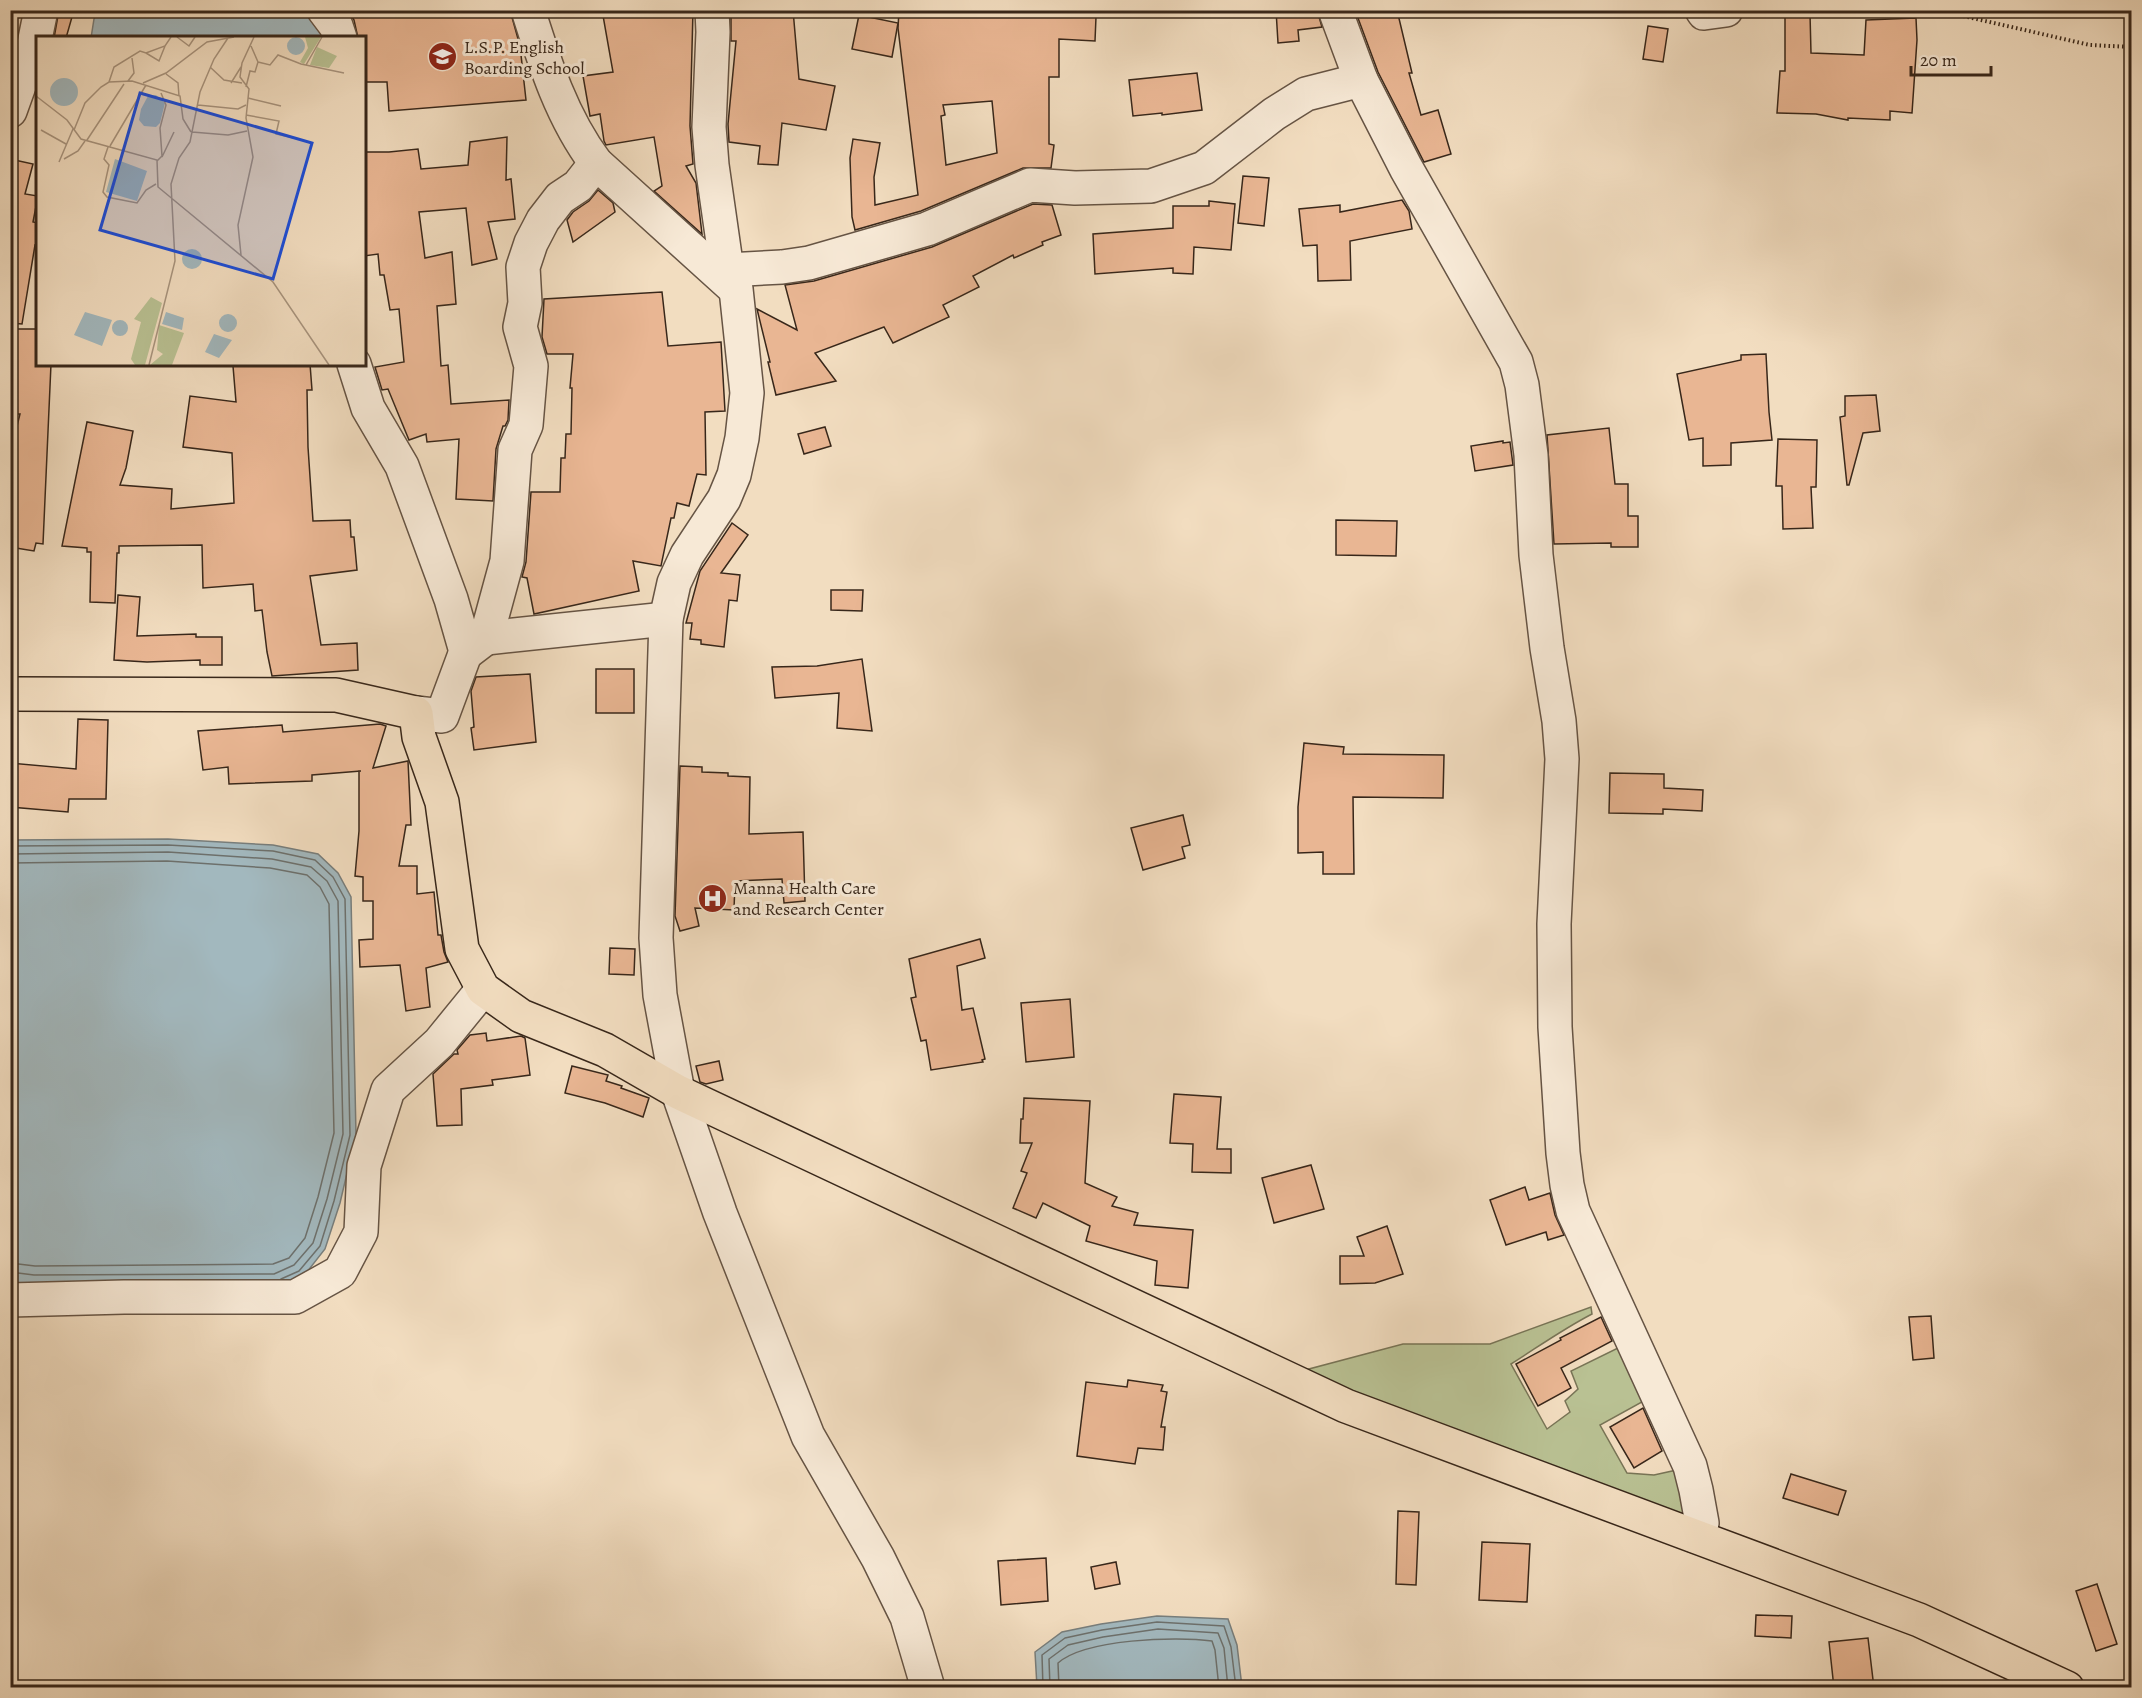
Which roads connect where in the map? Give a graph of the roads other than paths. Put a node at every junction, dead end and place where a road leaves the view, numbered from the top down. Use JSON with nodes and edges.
{"nodes":[{"id":1,"x":41,"y":10,"type":"edge"},
{"id":2,"x":324,"y":10,"type":"edge"},
{"id":3,"x":528,"y":10,"type":"edge"},
{"id":4,"x":712,"y":10,"type":"edge"},
{"id":5,"x":1335,"y":10,"type":"edge"},
{"id":6,"x":1702,"y":10,"type":"edge"},
{"id":7,"x":1726,"y":10,"type":"edge"},
{"id":8,"x":339,"y":36,"type":"edge"},
{"id":9,"x":1361,"y":81,"type":"junction"},
{"id":10,"x":10,"y":111,"type":"edge"},
{"id":11,"x":596,"y":163,"type":"junction"},
{"id":12,"x":731,"y":279,"type":"junction"},
{"id":13,"x":355,"y":366,"type":"edge"},
{"id":14,"x":666,"y":618,"type":"junction"},
{"id":15,"x":476,"y":646,"type":"junction"},
{"id":16,"x":10,"y":694,"type":"edge"},
{"id":17,"x":416,"y":713,"type":"junction"},
{"id":18,"x":483,"y":989,"type":"junction"},
{"id":19,"x":678,"y":1092,"type":"junction"},
{"id":20,"x":10,"y":1300,"type":"edge"},
{"id":21,"x":1695,"y":1536,"type":"junction"},
{"id":22,"x":928,"y":1688,"type":"edge"},
{"id":23,"x":2067,"y":1688,"type":"edge"}],
"edges":[{"from":1,"to":10,"type":"street"},
{"from":2,"to":8,"type":"street"},
{"from":3,"to":11,"type":"street"},
{"from":4,"to":12,"type":"street"},
{"from":5,"to":9,"type":"street"},
{"from":6,"to":7,"type":"street"},
{"from":9,"to":12,"type":"street"},
{"from":9,"to":21,"type":"street"},
{"from":11,"to":12,"type":"street"},
{"from":11,"to":15,"type":"street"},
{"from":12,"to":14,"type":"street"},
{"from":13,"to":15,"type":"street"},
{"from":14,"to":15,"type":"street"},
{"from":14,"to":19,"type":"street"},
{"from":15,"to":17,"type":"street"},
{"from":16,"to":17,"type":"main road"},
{"from":17,"to":18,"type":"main road"},
{"from":18,"to":19,"type":"main road"},
{"from":18,"to":20,"type":"street"},
{"from":19,"to":21,"type":"main road"},
{"from":19,"to":22,"type":"street"},
{"from":21,"to":23,"type":"main road"}]}
